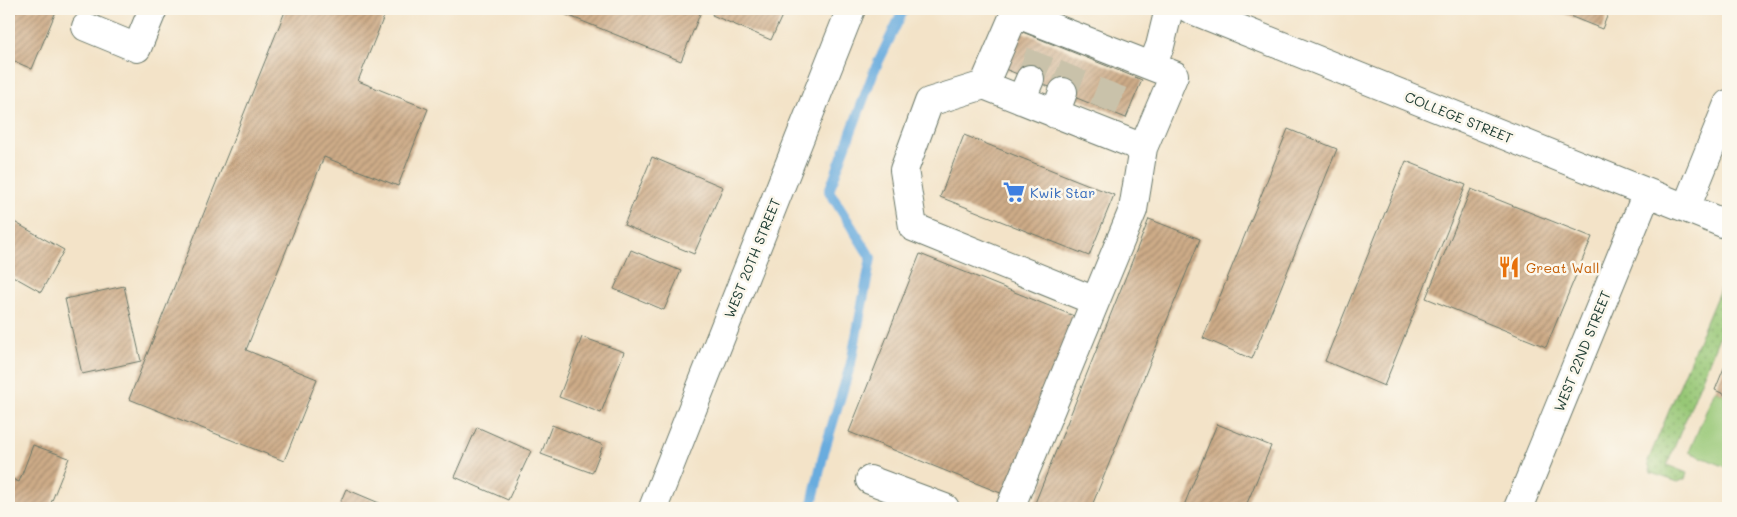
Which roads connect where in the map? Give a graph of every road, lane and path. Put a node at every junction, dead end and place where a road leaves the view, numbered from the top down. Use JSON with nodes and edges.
{"nodes":[{"id":1,"x":153,"y":9,"type":"edge"},
{"id":2,"x":851,"y":9,"type":"edge"},
{"id":3,"x":1169,"y":9,"type":"edge"},
{"id":4,"x":1190,"y":9,"type":"edge"},
{"id":5,"x":1016,"y":11,"type":"edge"},
{"id":6,"x":86,"y":27,"type":"dead end"},
{"id":7,"x":1152,"y":66,"type":"junction"},
{"id":8,"x":984,"y":85,"type":"junction"},
{"id":9,"x":1728,"y":104,"type":"edge"},
{"id":10,"x":1143,"y":148,"type":"junction"},
{"id":11,"x":1647,"y":193,"type":"junction"},
{"id":12,"x":1686,"y":208,"type":"junction"},
{"id":13,"x":1728,"y":225,"type":"edge"},
{"id":14,"x":1095,"y":301,"type":"junction"},
{"id":15,"x":870,"y":480,"type":"dead end"},
{"id":16,"x":653,"y":508,"type":"edge"},
{"id":17,"x":945,"y":508,"type":"edge"},
{"id":18,"x":1010,"y":508,"type":"edge"},
{"id":19,"x":1518,"y":508,"type":"edge"}],
"edges":[{"from":1,"to":6,"type":"street"},
{"from":2,"to":16,"type":"street","name":"WEST 20TH STREET"},
{"from":3,"to":7,"type":"street"},
{"from":4,"to":11,"type":"street","name":"COLLEGE STREET"},
{"from":5,"to":7,"type":"street"},
{"from":5,"to":8,"type":"street"},
{"from":7,"to":10,"type":"street"},
{"from":8,"to":10,"type":"street"},
{"from":8,"to":14,"type":"street"},
{"from":9,"to":12,"type":"street"},
{"from":10,"to":14,"type":"street"},
{"from":11,"to":12,"type":"street","name":"COLLEGE STREET"},
{"from":11,"to":19,"type":"street","name":"WEST 22ND STREET"},
{"from":12,"to":13,"type":"street","name":"COLLEGE STREET"},
{"from":14,"to":18,"type":"street"},
{"from":15,"to":17,"type":"street"}]}
